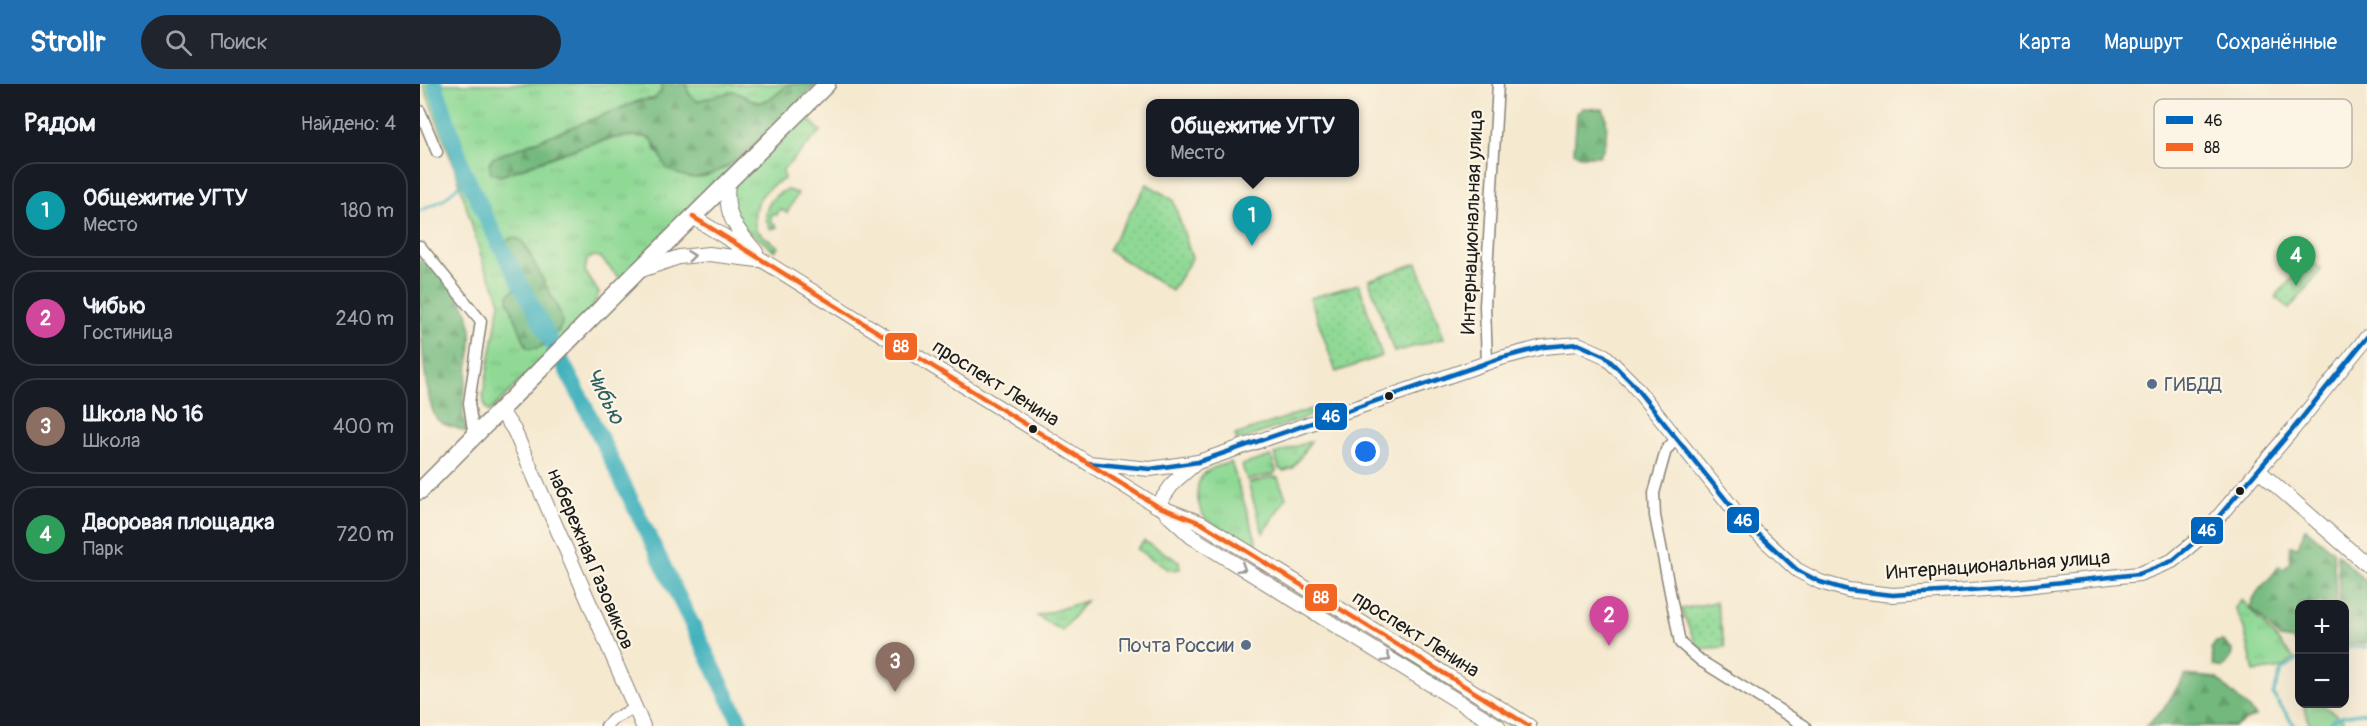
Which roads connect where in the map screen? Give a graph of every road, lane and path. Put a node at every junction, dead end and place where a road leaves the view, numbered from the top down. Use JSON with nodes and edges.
{"nodes":[{"id":1,"x":827,"y":84,"type":"edge"},
{"id":2,"x":1498,"y":84,"type":"edge"},
{"id":3,"x":420,"y":111,"type":"edge"},
{"id":4,"x":437,"y":152,"type":"dead end"},
{"id":5,"x":728,"y":182,"type":"junction"},
{"id":6,"x":693,"y":217,"type":"junction"},
{"id":7,"x":420,"y":246,"type":"edge"},
{"id":8,"x":763,"y":261,"type":"junction"},
{"id":9,"x":636,"y":273,"type":"junction"},
{"id":10,"x":2367,"y":337,"type":"edge"},
{"id":11,"x":1487,"y":362,"type":"junction"},
{"id":12,"x":500,"y":410,"type":"junction"},
{"id":13,"x":474,"y":437,"type":"junction"},
{"id":14,"x":1677,"y":438,"type":"junction"},
{"id":15,"x":1198,"y":462,"type":"junction"},
{"id":16,"x":1088,"y":463,"type":"junction"},
{"id":17,"x":2258,"y":470,"type":"junction"},
{"id":18,"x":420,"y":491,"type":"edge"},
{"id":19,"x":1157,"y":506,"type":"junction"},
{"id":20,"x":2367,"y":565,"type":"edge"},
{"id":21,"x":635,"y":708,"type":"junction"},
{"id":22,"x":606,"y":726,"type":"edge"},
{"id":23,"x":643,"y":726,"type":"edge"},
{"id":24,"x":1498,"y":726,"type":"edge"},
{"id":25,"x":1529,"y":726,"type":"edge"},
{"id":26,"x":1805,"y":726,"type":"edge"}],
"edges":[{"from":1,"to":5,"type":"main road"},
{"from":2,"to":11,"type":"street","name":"Интернациональная улица"},
{"from":3,"to":4,"type":"street"},
{"from":5,"to":6,"type":"main road"},
{"from":5,"to":8,"type":"main road"},
{"from":6,"to":8,"type":"main road","name":"проспект Ленина"},
{"from":6,"to":9,"type":"main road"},
{"from":7,"to":13,"type":"street"},
{"from":9,"to":8,"type":"main road","one_way":true},
{"from":8,"to":16,"type":"main road","name":"проспект Ленина"},
{"from":9,"to":12,"type":"main road"},
{"from":10,"to":17,"type":"main road","name":"Интернациональная улица"},
{"from":11,"to":14,"type":"main road","name":"Интернациональная улица"},
{"from":11,"to":15,"type":"main road","name":"Интернациональная улица"},
{"from":12,"to":13,"type":"main road"},
{"from":12,"to":21,"type":"main road","name":"набережная Газовиков"},
{"from":13,"to":18,"type":"main road"},
{"from":14,"to":17,"type":"main road","name":"Интернациональная улица"},
{"from":14,"to":26,"type":"street"},
{"from":15,"to":16,"type":"main road","name":"Интернациональная улица"},
{"from":15,"to":19,"type":"main road","name":"Интернациональная улица"},
{"from":16,"to":19,"type":"main road","name":"проспект Ленина"},
{"from":17,"to":20,"type":"main road"},
{"from":19,"to":24,"type":"main road","name":"проспект Ленина","one_way":true},
{"from":19,"to":25,"type":"main road","name":"проспект Ленина"},
{"from":21,"to":22,"type":"street"},
{"from":21,"to":23,"type":"main road","name":"набережная Газовиков"}]}
